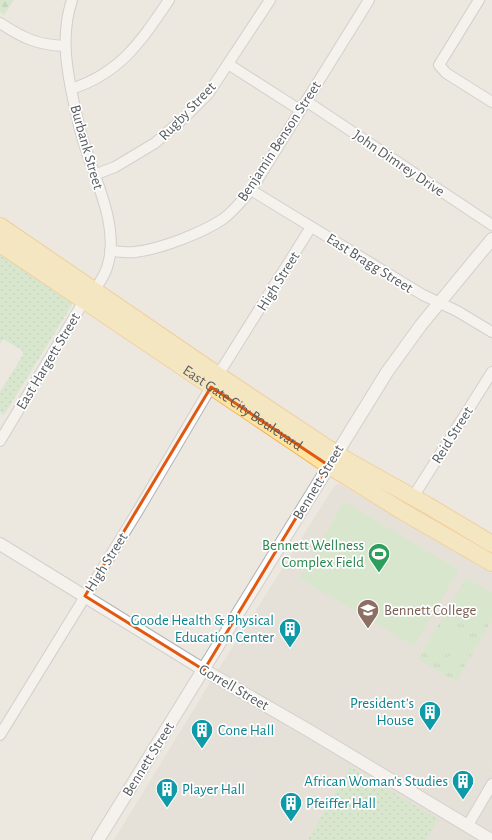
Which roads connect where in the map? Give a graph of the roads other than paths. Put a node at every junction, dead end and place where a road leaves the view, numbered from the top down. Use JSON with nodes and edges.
{"nodes":[{"id":1,"x":72,"y":0,"type":"edge"},
{"id":2,"x":169,"y":0,"type":"edge"},
{"id":3,"x":270,"y":0,"type":"edge"},
{"id":4,"x":369,"y":0,"type":"edge"},
{"id":5,"x":479,"y":0,"type":"edge"},
{"id":6,"x":0,"y":23,"type":"edge"},
{"id":7,"x":65,"y":46,"type":"junction"},
{"id":8,"x":228,"y":64,"type":"junction"},
{"id":9,"x":71,"y":89,"type":"junction"},
{"id":10,"x":306,"y":101,"type":"junction"},
{"id":11,"x":492,"y":102,"type":"edge"},
{"id":12,"x":300,"y":110,"type":"junction"},
{"id":13,"x":94,"y":175,"type":"junction"},
{"id":14,"x":251,"y":190,"type":"junction"},
{"id":15,"x":492,"y":225,"type":"edge"},
{"id":16,"x":0,"y":226,"type":"edge"},
{"id":17,"x":312,"y":227,"type":"junction"},
{"id":18,"x":492,"y":239,"type":"edge"},
{"id":19,"x":0,"y":244,"type":"edge"},
{"id":20,"x":110,"y":251,"type":"junction"},
{"id":21,"x":89,"y":296,"type":"junction"},
{"id":22,"x":440,"y":304,"type":"junction"},
{"id":23,"x":492,"y":332,"type":"edge"},
{"id":24,"x":492,"y":372,"type":"edge"},
{"id":25,"x":214,"y":381,"type":"junction"},
{"id":26,"x":0,"y":441,"type":"edge"},
{"id":27,"x":332,"y":459,"type":"junction"},
{"id":28,"x":413,"y":497,"type":"junction"},
{"id":29,"x":0,"y":544,"type":"edge"},
{"id":30,"x":492,"y":544,"type":"edge"},
{"id":31,"x":492,"y":562,"type":"edge"},
{"id":32,"x":85,"y":596,"type":"junction"},
{"id":33,"x":204,"y":670,"type":"junction"},
{"id":34,"x":0,"y":735,"type":"edge"},
{"id":35,"x":492,"y":784,"type":"edge"},
{"id":36,"x":468,"y":825,"type":"junction"},
{"id":37,"x":98,"y":840,"type":"edge"},
{"id":38,"x":491,"y":840,"type":"edge"}],
"edges":[{"from":1,"to":7,"type":"street","name":"Burbank Street"},
{"from":2,"to":9,"type":"street"},
{"from":3,"to":8,"type":"street","name":"Rugby Street"},
{"from":4,"to":10,"type":"street","name":"Benjamin Benson Street"},
{"from":5,"to":11,"type":"street"},
{"from":6,"to":7,"type":"street"},
{"from":7,"to":9,"type":"street","name":"Burbank Street"},
{"from":8,"to":12,"type":"street"},
{"from":8,"to":13,"type":"street","name":"Rugby Street"},
{"from":9,"to":13,"type":"street","name":"Burbank Street"},
{"from":10,"to":12,"type":"street","name":"Benjamin Benson Street"},
{"from":10,"to":15,"type":"street","name":"John Dimrey Drive"},
{"from":12,"to":14,"type":"street","name":"Benjamin Benson Street"},
{"from":13,"to":20,"type":"street","name":"Burbank Street"},
{"from":14,"to":17,"type":"street","name":"East Bragg Street"},
{"from":14,"to":20,"type":"street","name":"Benjamin Benson Street"},
{"from":16,"to":21,"type":"main road","name":"East Gate City Boulevard"},
{"from":17,"to":22,"type":"street","name":"East Bragg Street"},
{"from":17,"to":25,"type":"street","name":"High Street"},
{"from":18,"to":22,"type":"street","name":"Bennett Street"},
{"from":19,"to":21,"type":"main road","name":"East Gate City Boulevard"},
{"from":20,"to":21,"type":"street","name":"Burbank Street"},
{"from":21,"to":25,"type":"main road","name":"East Gate City Boulevard"},
{"from":21,"to":26,"type":"street","name":"East Hargett Street"},
{"from":22,"to":23,"type":"street","name":"East Bragg Street"},
{"from":22,"to":27,"type":"street","name":"Bennett Street"},
{"from":24,"to":28,"type":"street","name":"Reid Street"},
{"from":25,"to":27,"type":"main road","name":"East Gate City Boulevard"},
{"from":25,"to":32,"type":"street","name":"High Street"},
{"from":27,"to":28,"type":"main road","name":"East Gate City Boulevard"},
{"from":27,"to":31,"type":"main road","name":"East Gate City Boulevard"},
{"from":27,"to":33,"type":"street","name":"Bennett Street"},
{"from":28,"to":30,"type":"main road","name":"East Gate City Boulevard"},
{"from":29,"to":32,"type":"street","name":"Gorrell Street"},
{"from":32,"to":33,"type":"street","name":"Gorrell Street"},
{"from":32,"to":34,"type":"street","name":"High Street"},
{"from":33,"to":36,"type":"street","name":"Gorrell Street"},
{"from":33,"to":37,"type":"street","name":"Bennett Street"},
{"from":35,"to":36,"type":"street"},
{"from":36,"to":38,"type":"street","name":"Gorrell Street"}]}
